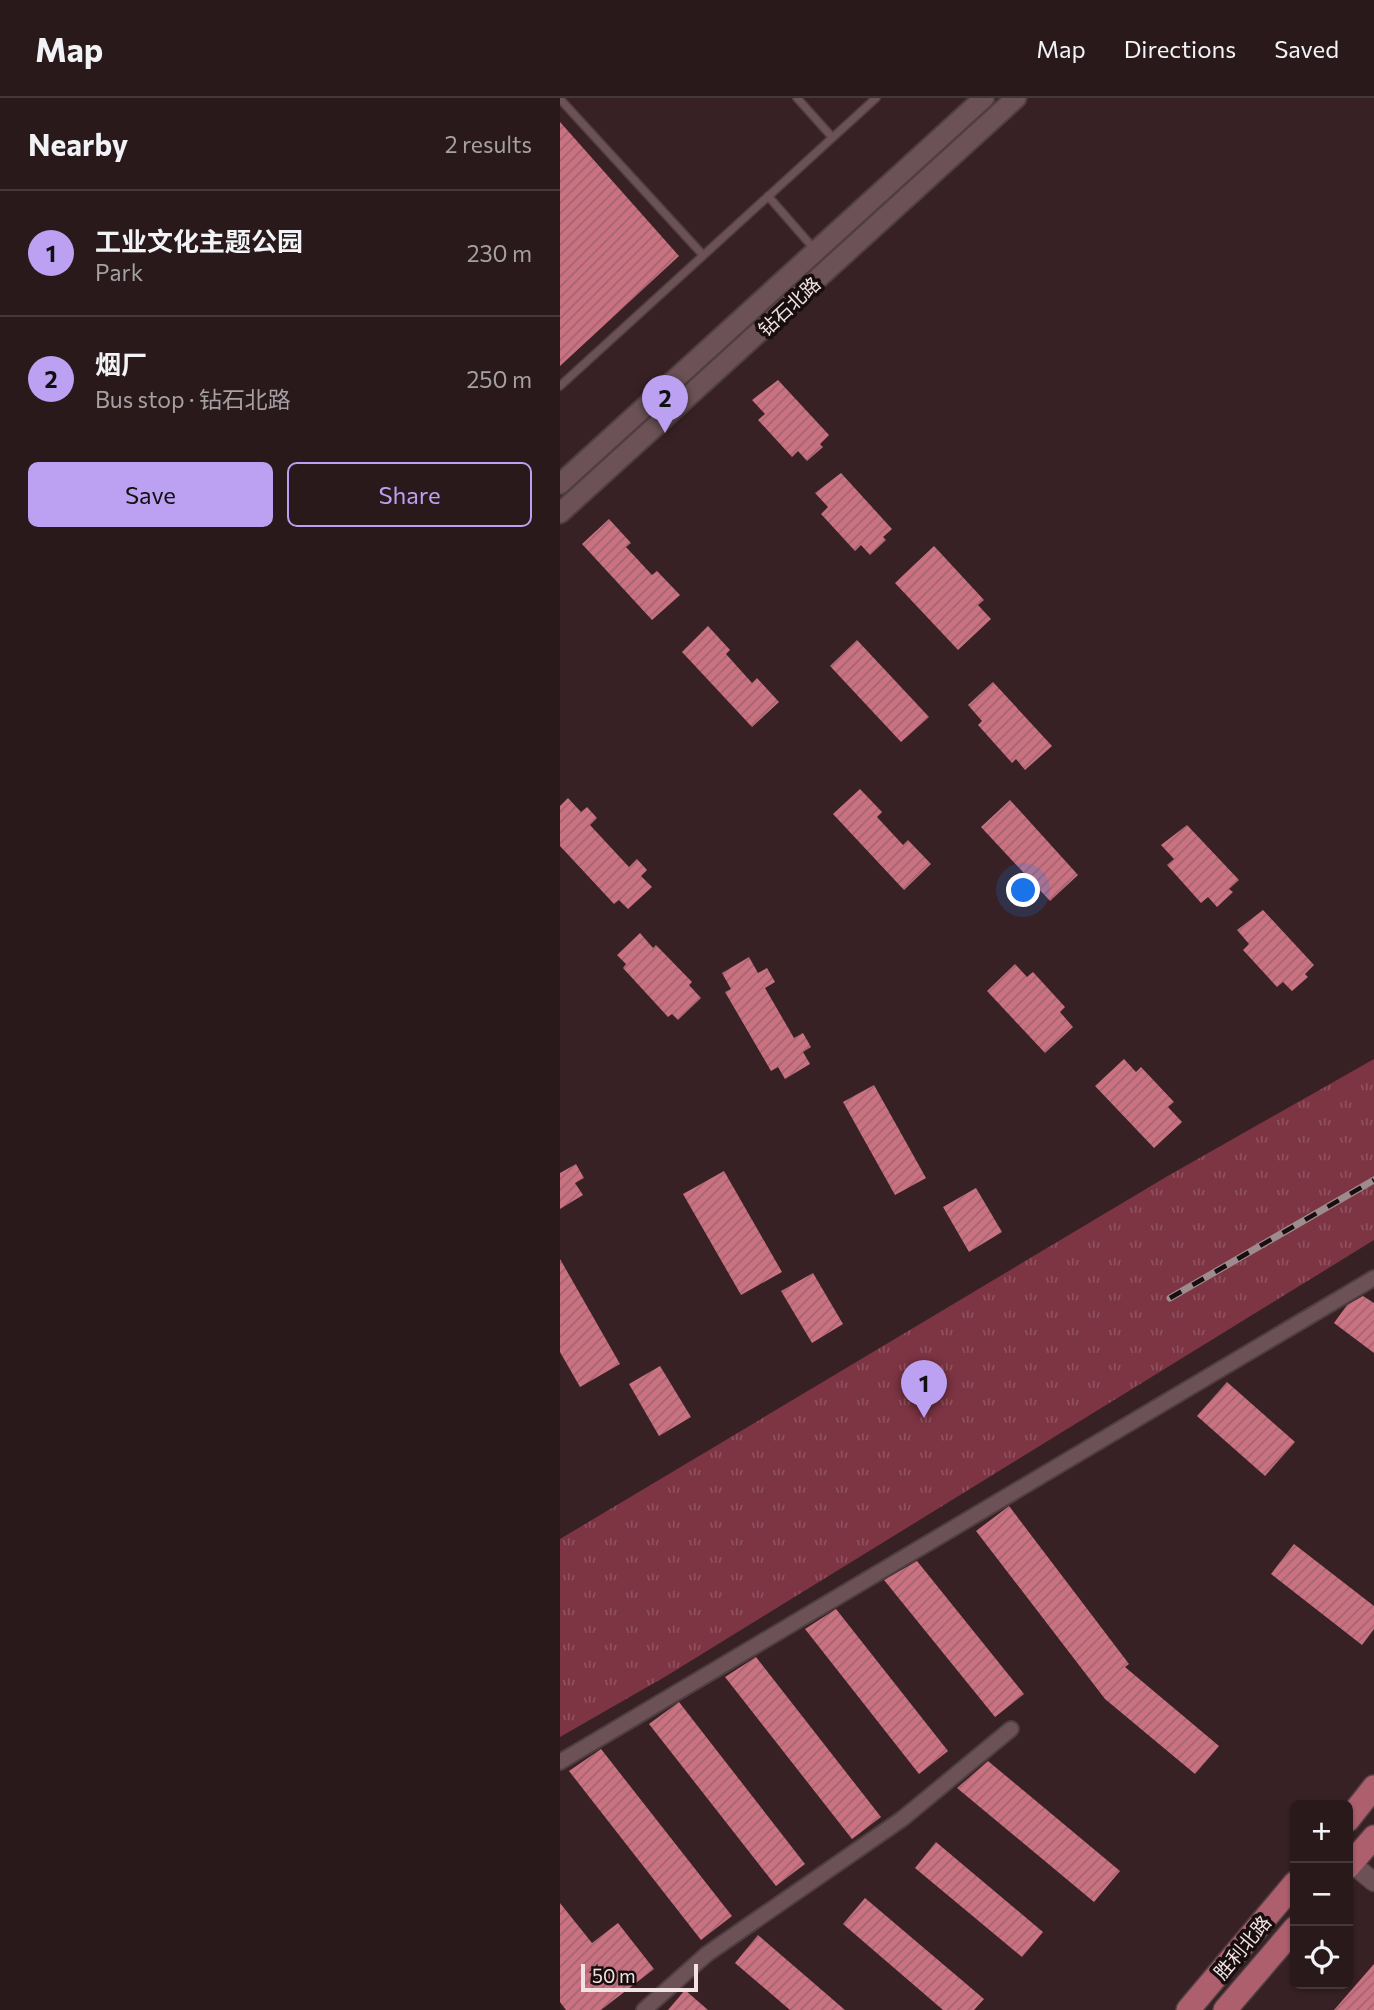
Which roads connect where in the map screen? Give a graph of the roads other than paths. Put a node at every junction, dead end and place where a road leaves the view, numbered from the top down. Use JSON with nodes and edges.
{"nodes":[{"id":1,"x":797,"y":98,"type":"edge"},
{"id":2,"x":876,"y":98,"type":"edge"},
{"id":3,"x":984,"y":98,"type":"edge"},
{"id":4,"x":1016,"y":98,"type":"edge"},
{"id":5,"x":560,"y":99,"type":"edge"},
{"id":6,"x":832,"y":137,"type":"junction"},
{"id":7,"x":768,"y":196,"type":"junction"},
{"id":8,"x":817,"y":252,"type":"junction"},
{"id":9,"x":703,"y":255,"type":"junction"},
{"id":10,"x":560,"y":386,"type":"edge"},
{"id":11,"x":560,"y":484,"type":"edge"},
{"id":12,"x":560,"y":513,"type":"edge"},
{"id":13,"x":1374,"y":1278,"type":"edge"},
{"id":14,"x":1010,"y":1729,"type":"dead end"},
{"id":15,"x":560,"y":1762,"type":"edge"},
{"id":16,"x":1374,"y":1787,"type":"edge"},
{"id":17,"x":1353,"y":1814,"type":"edge"},
{"id":18,"x":1374,"y":1837,"type":"edge"},
{"id":19,"x":1352,"y":1863,"type":"edge"},
{"id":20,"x":1353,"y":1867,"type":"edge"},
{"id":21,"x":1374,"y":1882,"type":"edge"},
{"id":22,"x":1290,"y":1889,"type":"edge"},
{"id":23,"x":1290,"y":1934,"type":"edge"},
{"id":24,"x":644,"y":2010,"type":"edge"},
{"id":25,"x":1188,"y":2010,"type":"edge"},
{"id":26,"x":1225,"y":2010,"type":"edge"}],
"edges":[{"from":1,"to":6,"type":"lane"},
{"from":2,"to":6,"type":"lane"},
{"from":3,"to":8,"type":"main road","name":"钻石北路"},
{"from":4,"to":12,"type":"main road","name":"钻石北路"},
{"from":5,"to":9,"type":"lane"},
{"from":6,"to":7,"type":"lane"},
{"from":7,"to":8,"type":"lane"},
{"from":7,"to":9,"type":"lane"},
{"from":8,"to":11,"type":"main road","name":"钻石北路"},
{"from":9,"to":10,"type":"lane"},
{"from":13,"to":15,"type":"street"},
{"from":14,"to":24,"type":"street"},
{"from":16,"to":17,"type":"highway"},
{"from":18,"to":19,"type":"highway"},
{"from":20,"to":21,"type":"street"},
{"from":22,"to":25,"type":"highway","name":"胜利北路"},
{"from":23,"to":26,"type":"highway","name":"胜利北路"}]}
